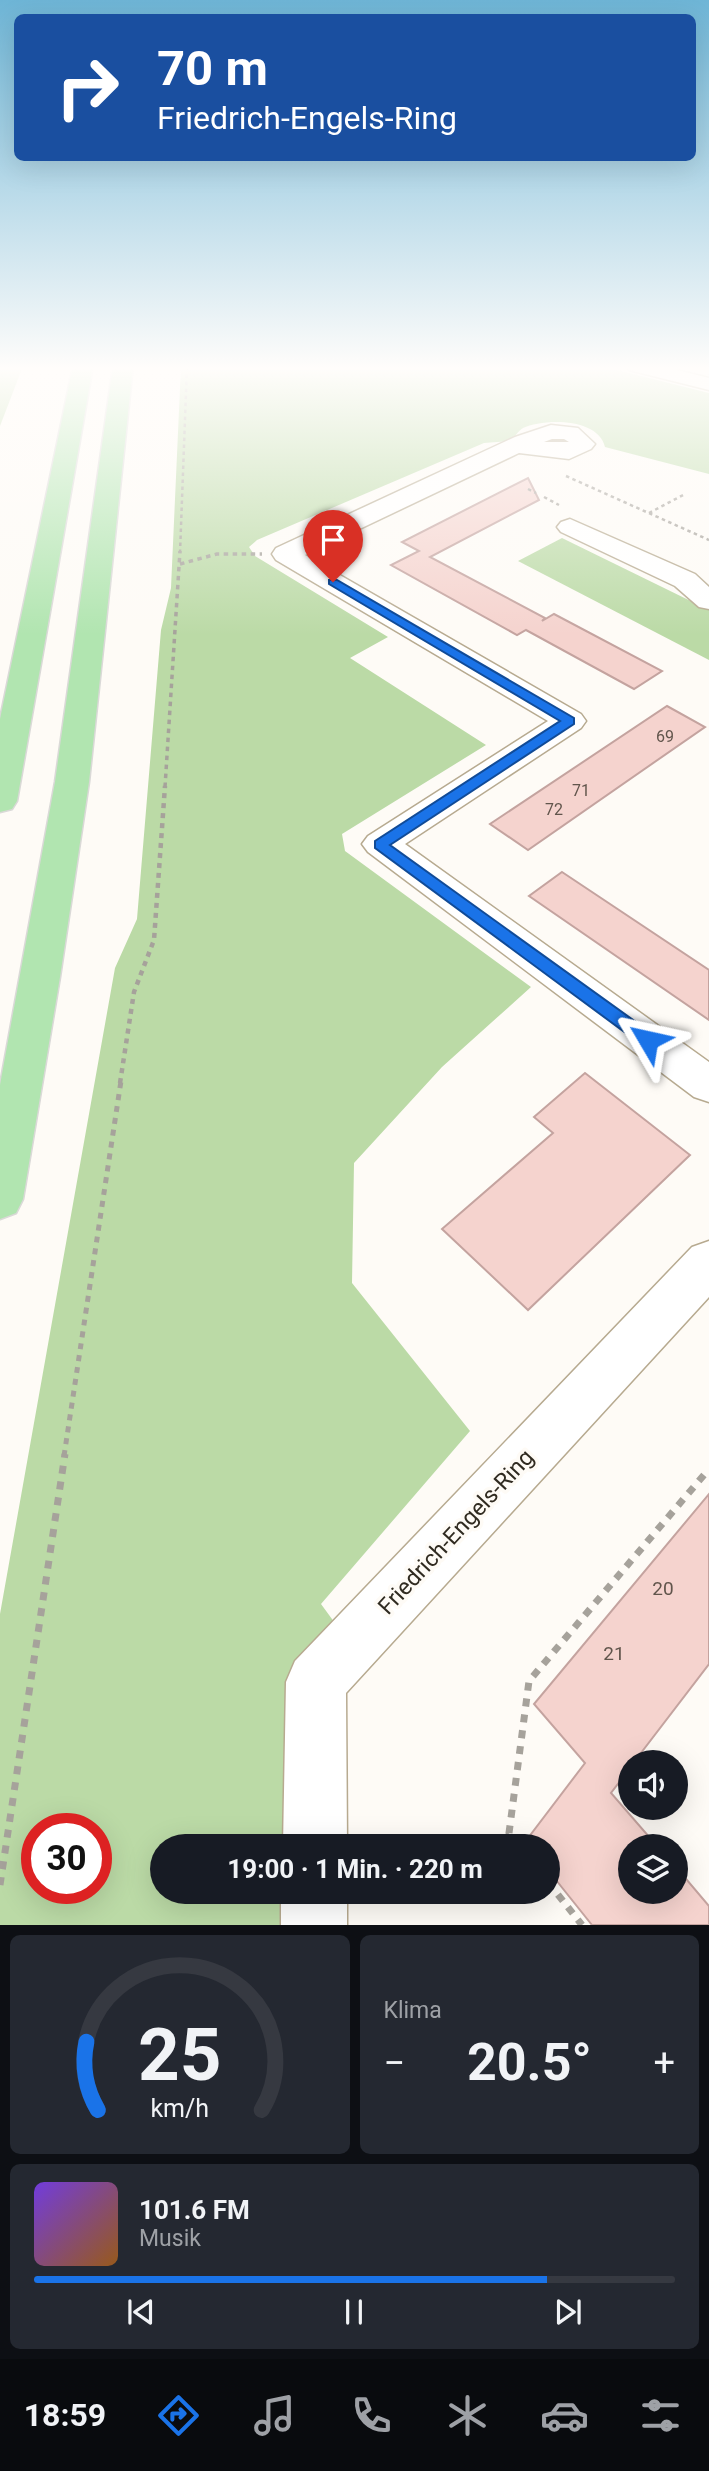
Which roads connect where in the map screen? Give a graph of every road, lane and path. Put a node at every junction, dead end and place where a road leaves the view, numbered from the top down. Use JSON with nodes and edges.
{"nodes":[{"id":1,"x":66,"y":456,"type":"edge"},
{"id":2,"x":112,"y":456,"type":"edge"},
{"id":3,"x":184,"y":456,"type":"edge"},
{"id":4,"x":495,"y":456,"type":"edge"},
{"id":5,"x":561,"y":473,"type":"dead end"},
{"id":6,"x":528,"y":489,"type":"dead end"},
{"id":7,"x":536,"y":493,"type":"dead end"},
{"id":8,"x":685,"y":494,"type":"dead end"},
{"id":9,"x":649,"y":513,"type":"junction"},
{"id":10,"x":570,"y":527,"type":"dead end"},
{"id":11,"x":709,"y":540,"type":"edge"},
{"id":12,"x":285,"y":554,"type":"junction"},
{"id":13,"x":180,"y":564,"type":"junction"},
{"id":14,"x":709,"y":601,"type":"edge"},
{"id":15,"x":0,"y":801,"type":"edge"},
{"id":16,"x":709,"y":1084,"type":"edge"},
{"id":17,"x":0,"y":1199,"type":"edge"},
{"id":18,"x":709,"y":1263,"type":"edge"},
{"id":19,"x":709,"y":1469,"type":"edge"},
{"id":20,"x":315,"y":1834,"type":"edge"},
{"id":21,"x":510,"y":1834,"type":"edge"},
{"id":22,"x":0,"y":1885,"type":"edge"},
{"id":23,"x":560,"y":1897,"type":"edge"},
{"id":24,"x":314,"y":1904,"type":"edge"},
{"id":25,"x":314,"y":1925,"type":"edge"},
{"id":26,"x":582,"y":1925,"type":"edge"}],
"edges":[{"from":1,"to":15,"type":"highway"},
{"from":2,"to":17,"type":"highway"},
{"from":3,"to":13,"type":"path"},
{"from":4,"to":12,"type":"street"},
{"from":5,"to":9,"type":"path"},
{"from":6,"to":7,"type":"path"},
{"from":8,"to":9,"type":"path"},
{"from":9,"to":11,"type":"path"},
{"from":10,"to":14,"type":"street"},
{"from":12,"to":13,"type":"path"},
{"from":12,"to":16,"type":"street"},
{"from":13,"to":22,"type":"path"},
{"from":18,"to":20,"type":"street","name":"Friedrich-Engels-Ring"},
{"from":19,"to":21,"type":"path"},
{"from":23,"to":26,"type":"path"},
{"from":24,"to":25,"type":"street"}]}
